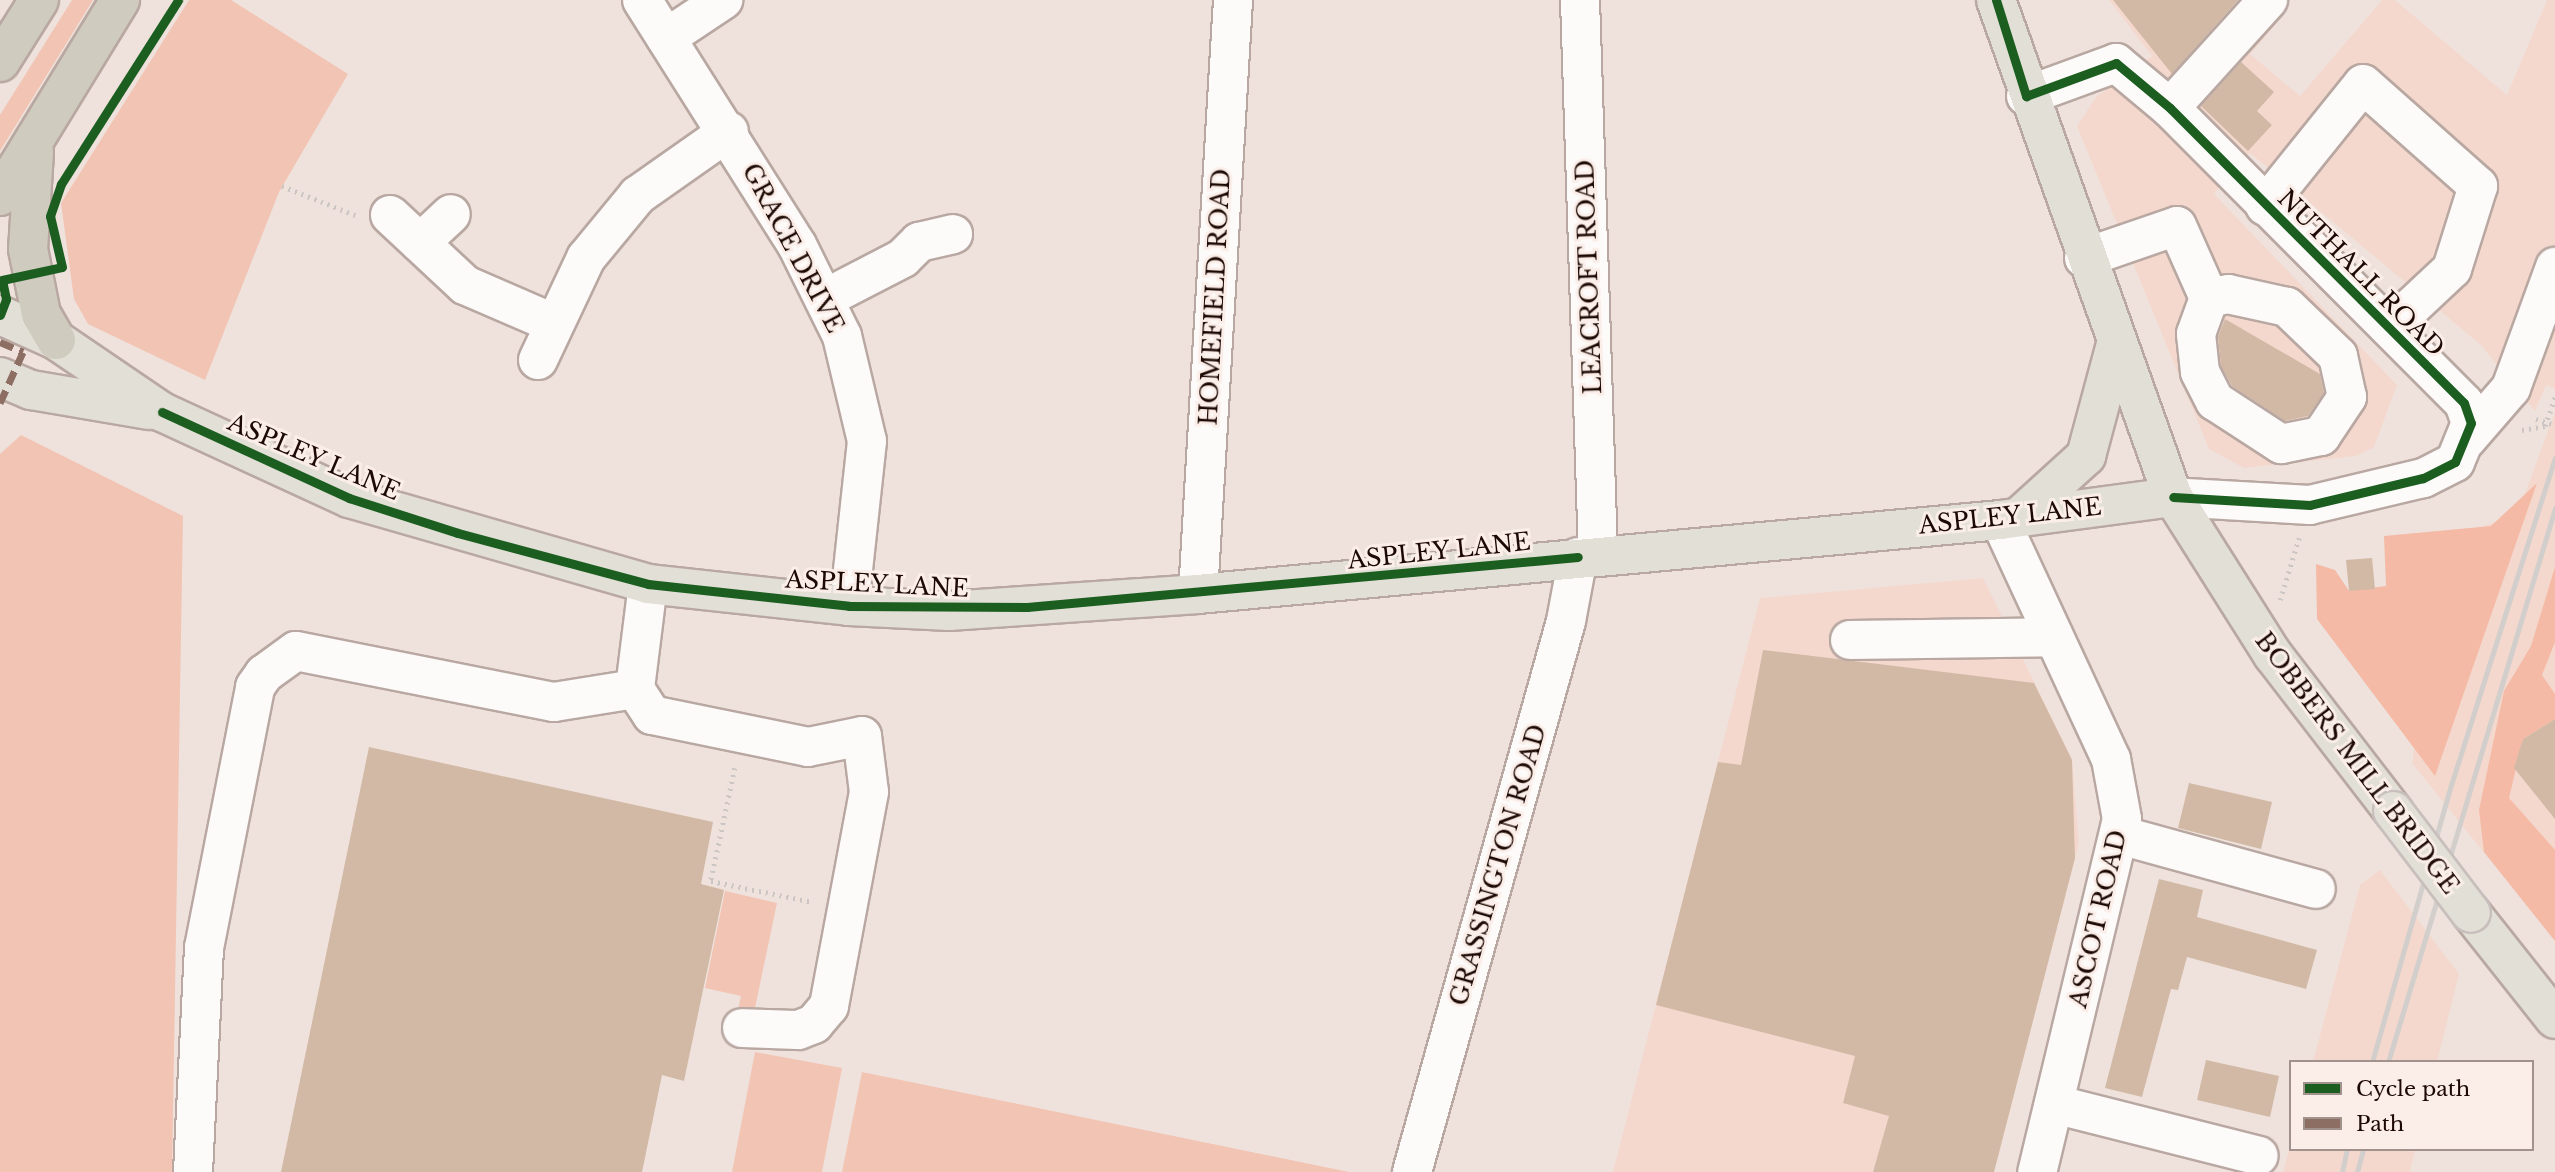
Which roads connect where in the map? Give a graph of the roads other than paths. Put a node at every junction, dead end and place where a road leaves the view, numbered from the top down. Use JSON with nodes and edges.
{"nodes":[{"id":1,"x":39,"y":0,"type":"edge"},
{"id":2,"x":120,"y":0,"type":"edge"},
{"id":3,"x":642,"y":0,"type":"edge"},
{"id":4,"x":723,"y":0,"type":"edge"},
{"id":5,"x":1233,"y":0,"type":"edge"},
{"id":6,"x":1580,"y":0,"type":"edge"},
{"id":7,"x":1996,"y":0,"type":"edge"},
{"id":8,"x":2268,"y":0,"type":"edge"},
{"id":9,"x":666,"y":38,"type":"junction"},
{"id":10,"x":0,"y":62,"type":"edge"},
{"id":11,"x":2026,"y":96,"type":"junction"},
{"id":12,"x":2170,"y":108,"type":"junction"},
{"id":13,"x":38,"y":129,"type":"junction"},
{"id":14,"x":729,"y":131,"type":"junction"},
{"id":15,"x":0,"y":196,"type":"edge"},
{"id":16,"x":2265,"y":206,"type":"junction"},
{"id":17,"x":451,"y":214,"type":"dead end"},
{"id":18,"x":390,"y":215,"type":"road end"},
{"id":19,"x":953,"y":234,"type":"dead end"},
{"id":20,"x":420,"y":243,"type":"junction"},
{"id":21,"x":2084,"y":258,"type":"junction"},
{"id":22,"x":2555,"y":267,"type":"edge"},
{"id":23,"x":2208,"y":298,"type":"junction"},
{"id":24,"x":824,"y":299,"type":"junction"},
{"id":25,"x":0,"y":315,"type":"edge"},
{"id":26,"x":552,"y":323,"type":"junction"},
{"id":27,"x":2389,"y":328,"type":"junction"},
{"id":28,"x":56,"y":340,"type":"junction"},
{"id":29,"x":2116,"y":344,"type":"junction"},
{"id":30,"x":538,"y":360,"type":"dead end"},
{"id":31,"x":0,"y":377,"type":"edge"},
{"id":32,"x":162,"y":412,"type":"junction"},
{"id":33,"x":2466,"y":440,"type":"junction"},
{"id":34,"x":2281,"y":444,"type":"junction"},
{"id":35,"x":2173,"y":497,"type":"junction"},
{"id":36,"x":2300,"y":504,"type":"junction"},
{"id":37,"x":2010,"y":519,"type":"junction"},
{"id":38,"x":1588,"y":555,"type":"junction"},
{"id":39,"x":648,"y":584,"type":"junction"},
{"id":40,"x":1198,"y":594,"type":"junction"},
{"id":41,"x":849,"y":606,"type":"junction"},
{"id":42,"x":2054,"y":637,"type":"junction"},
{"id":43,"x":1850,"y":640,"type":"dead end"},
{"id":44,"x":635,"y":689,"type":"junction"},
{"id":45,"x":2120,"y":835,"type":"junction"},
{"id":46,"x":2316,"y":889,"type":"dead end"},
{"id":47,"x":2555,"y":1019,"type":"edge"},
{"id":48,"x":742,"y":1028,"type":"dead end"},
{"id":49,"x":2054,"y":1104,"type":"junction"},
{"id":50,"x":2259,"y":1156,"type":"dead end"},
{"id":51,"x":193,"y":1172,"type":"edge"},
{"id":52,"x":1412,"y":1172,"type":"edge"},
{"id":53,"x":2037,"y":1172,"type":"edge"}],
"edges":[{"from":1,"to":10,"type":"highway"},
{"from":2,"to":13,"type":"highway"},
{"from":3,"to":9,"type":"street","name":"GRACE DRIVE"},
{"from":4,"to":9,"type":"street"},
{"from":5,"to":40,"type":"street","name":"HOMEFIELD ROAD"},
{"from":6,"to":38,"type":"street","name":"LEACROFT ROAD"},
{"from":7,"to":11,"type":"main road"},
{"from":8,"to":12,"type":"street"},
{"from":9,"to":14,"type":"street","name":"GRACE DRIVE"},
{"from":11,"to":12,"type":"street","name":"NUTHALL ROAD"},
{"from":11,"to":21,"type":"main road"},
{"from":12,"to":16,"type":"street","name":"NUTHALL ROAD"},
{"from":13,"to":15,"type":"highway"},
{"from":13,"to":28,"type":"highway"},
{"from":14,"to":24,"type":"street","name":"GRACE DRIVE"},
{"from":14,"to":26,"type":"street"},
{"from":16,"to":27,"type":"street","name":"NUTHALL ROAD"},
{"from":16,"to":27,"type":"street"},
{"from":17,"to":20,"type":"street"},
{"from":18,"to":20,"type":"street"},
{"from":19,"to":24,"type":"street"},
{"from":20,"to":26,"type":"street"},
{"from":21,"to":23,"type":"street"},
{"from":21,"to":29,"type":"main road"},
{"from":22,"to":33,"type":"street"},
{"from":23,"to":34,"type":"street"},
{"from":23,"to":34,"type":"street"},
{"from":24,"to":41,"type":"street","name":"GRACE DRIVE"},
{"from":25,"to":28,"type":"main road","name":"ASPLEY LANE"},
{"from":26,"to":30,"type":"street"},
{"from":27,"to":33,"type":"street","name":"NUTHALL ROAD"},
{"from":28,"to":32,"type":"main road","name":"ASPLEY LANE"},
{"from":29,"to":35,"type":"main road"},
{"from":29,"to":37,"type":"main road"},
{"from":31,"to":32,"type":"main road","name":"ASPLEY LANE"},
{"from":32,"to":39,"type":"main road","name":"ASPLEY LANE"},
{"from":33,"to":36,"type":"street"},
{"from":34,"to":36,"type":"street"},
{"from":35,"to":36,"type":"street"},
{"from":35,"to":37,"type":"main road","name":"ASPLEY LANE"},
{"from":35,"to":47,"type":"main road","name":"BOBBERS MILL BRIDGE","bridge":true},
{"from":37,"to":38,"type":"main road","name":"ASPLEY LANE"},
{"from":37,"to":42,"type":"street","name":"ASCOT ROAD"},
{"from":38,"to":40,"type":"main road","name":"ASPLEY LANE"},
{"from":38,"to":52,"type":"street","name":"GRASSINGTON ROAD"},
{"from":39,"to":41,"type":"main road","name":"ASPLEY LANE"},
{"from":39,"to":44,"type":"street"},
{"from":40,"to":41,"type":"main road","name":"ASPLEY LANE"},
{"from":42,"to":43,"type":"street"},
{"from":42,"to":45,"type":"street","name":"ASCOT ROAD"},
{"from":44,"to":48,"type":"street"},
{"from":44,"to":51,"type":"street"},
{"from":45,"to":46,"type":"street"},
{"from":45,"to":49,"type":"street","name":"ASCOT ROAD"},
{"from":49,"to":50,"type":"street"},
{"from":49,"to":53,"type":"street","name":"ASCOT ROAD"}]}
